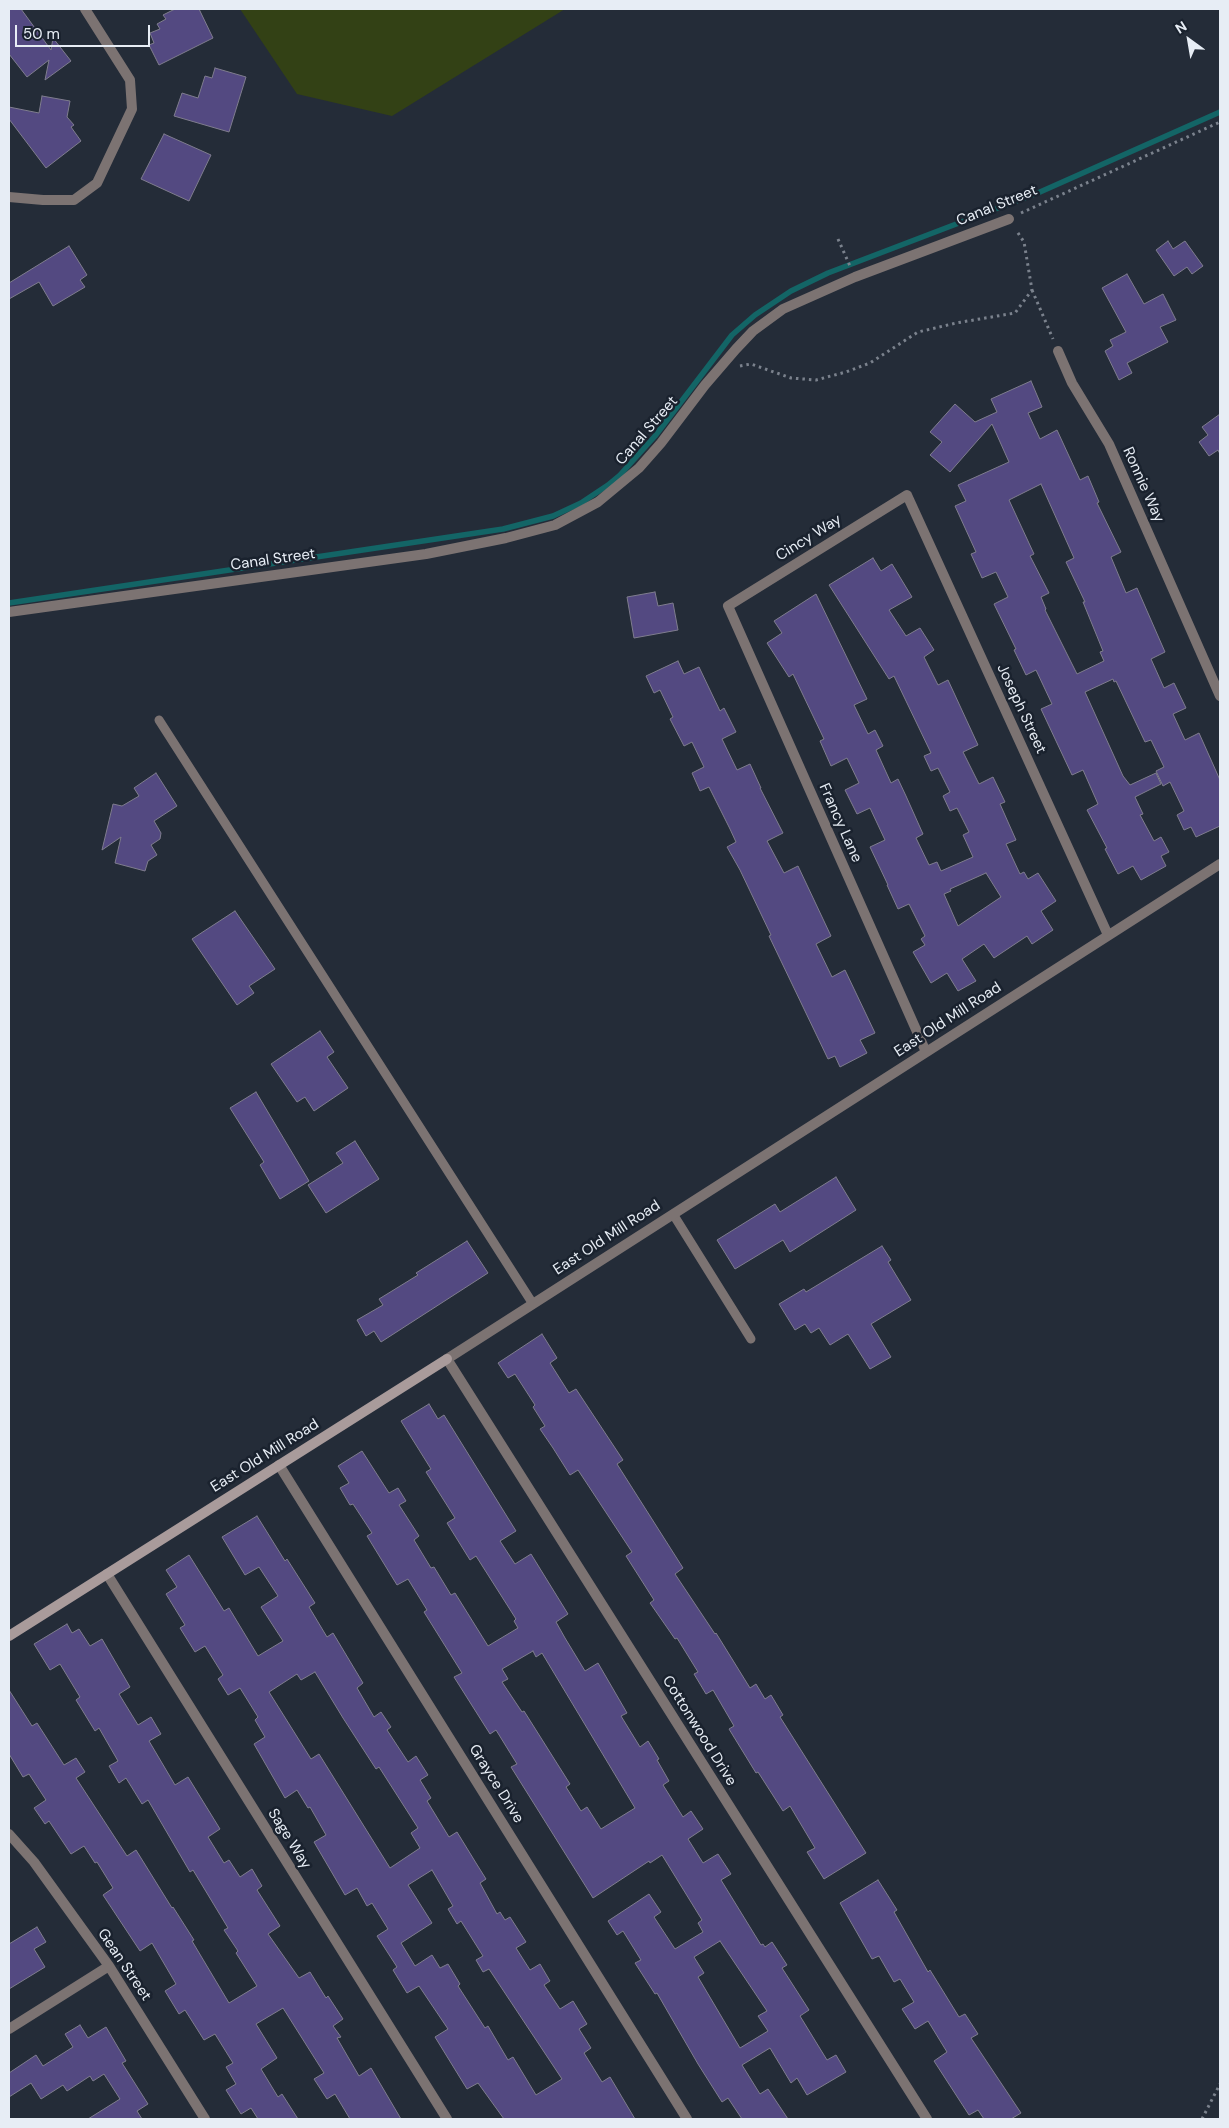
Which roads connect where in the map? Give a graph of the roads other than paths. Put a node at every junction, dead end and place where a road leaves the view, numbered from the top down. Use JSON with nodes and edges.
{"nodes":[{"id":1,"x":85,"y":9,"type":"edge"},
{"id":2,"x":9,"y":197,"type":"edge"},
{"id":3,"x":1009,"y":219,"type":"road end"},
{"id":4,"x":1058,"y":351,"type":"road end"},
{"id":5,"x":907,"y":495,"type":"joint"},
{"id":6,"x":728,"y":606,"type":"joint"},
{"id":7,"x":9,"y":612,"type":"edge"},
{"id":8,"x":1220,"y":696,"type":"edge"},
{"id":9,"x":159,"y":720,"type":"dead end"},
{"id":10,"x":1220,"y":864,"type":"edge"},
{"id":11,"x":1108,"y":935,"type":"junction"},
{"id":12,"x":926,"y":1052,"type":"junction"},
{"id":13,"x":673,"y":1214,"type":"junction"},
{"id":14,"x":533,"y":1304,"type":"junction"},
{"id":15,"x":751,"y":1339,"type":"dead end"},
{"id":16,"x":447,"y":1359,"type":"junction"},
{"id":17,"x":279,"y":1465,"type":"junction"},
{"id":18,"x":107,"y":1574,"type":"junction"},
{"id":19,"x":9,"y":1636,"type":"edge"},
{"id":20,"x":9,"y":1834,"type":"edge"},
{"id":21,"x":109,"y":1966,"type":"junction"},
{"id":22,"x":9,"y":2029,"type":"edge"},
{"id":23,"x":205,"y":2119,"type":"edge"},
{"id":24,"x":447,"y":2119,"type":"edge"},
{"id":25,"x":687,"y":2119,"type":"edge"},
{"id":26,"x":927,"y":2119,"type":"edge"}],
"edges":[{"from":1,"to":2,"type":"street"},
{"from":3,"to":7,"type":"street","name":"Canal Street"},
{"from":4,"to":8,"type":"street","name":"Ronnie Way"},
{"from":5,"to":6,"type":"street","name":"Cincy Way"},
{"from":5,"to":11,"type":"street","name":"Joseph Street"},
{"from":6,"to":12,"type":"street","name":"Francy Lane"},
{"from":9,"to":14,"type":"lane"},
{"from":10,"to":11,"type":"street","name":"East Old Mill Road"},
{"from":11,"to":12,"type":"street","name":"East Old Mill Road"},
{"from":12,"to":13,"type":"street","name":"East Old Mill Road"},
{"from":13,"to":14,"type":"street","name":"East Old Mill Road"},
{"from":13,"to":15,"type":"lane"},
{"from":14,"to":16,"type":"street","name":"East Old Mill Road"},
{"from":16,"to":17,"type":"street","name":"East Old Mill Road"},
{"from":16,"to":26,"type":"street","name":"Cottonwood Drive"},
{"from":17,"to":18,"type":"street","name":"East Old Mill Road"},
{"from":17,"to":25,"type":"street","name":"Grayce Drive"},
{"from":18,"to":19,"type":"street","name":"East Old Mill Road"},
{"from":18,"to":24,"type":"street","name":"Sage Way"},
{"from":20,"to":21,"type":"street","name":"Gean Street"},
{"from":21,"to":22,"type":"street"},
{"from":21,"to":23,"type":"street","name":"Gean Street"}]}
